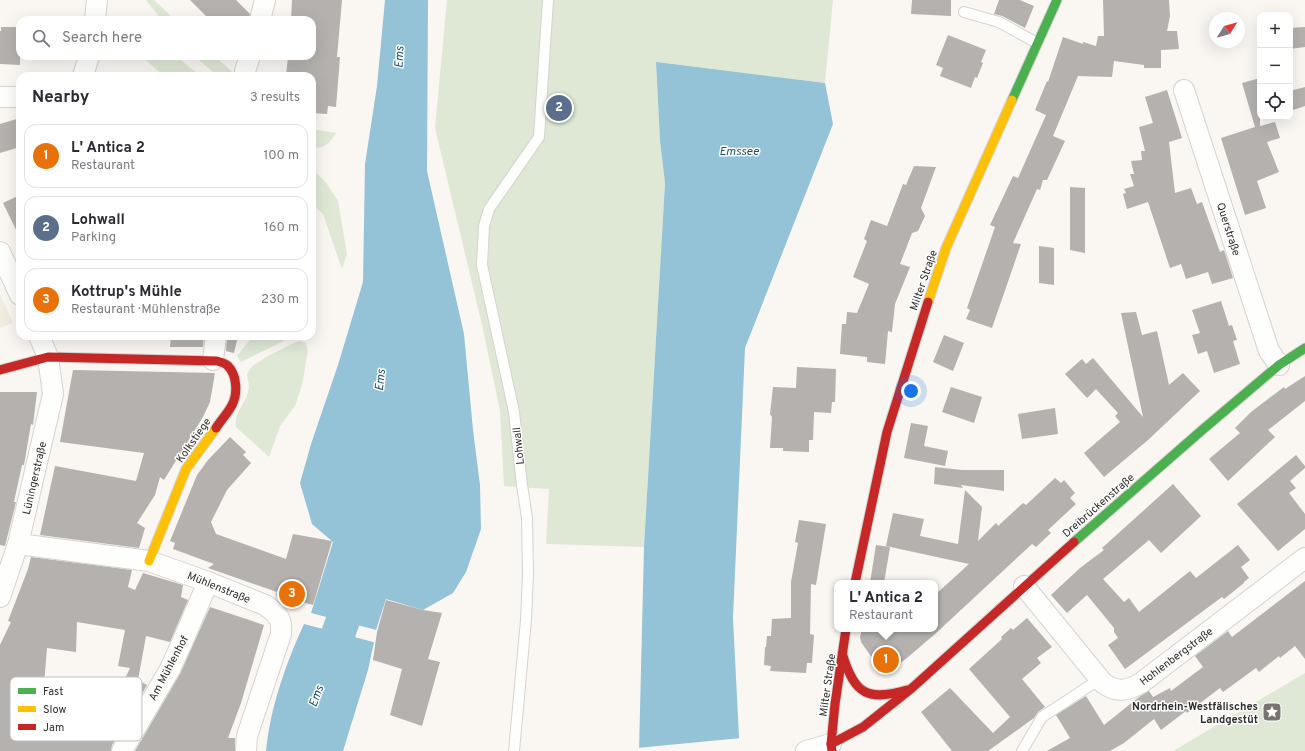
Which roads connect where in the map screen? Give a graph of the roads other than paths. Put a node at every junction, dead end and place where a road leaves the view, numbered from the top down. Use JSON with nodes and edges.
{"nodes":[{"id":1,"x":97,"y":0,"type":"edge"},
{"id":2,"x":265,"y":0,"type":"edge"},
{"id":3,"x":548,"y":0,"type":"edge"},
{"id":4,"x":1057,"y":0,"type":"edge"},
{"id":5,"x":964,"y":12,"type":"dead end"},
{"id":6,"x":95,"y":16,"type":"edge"},
{"id":7,"x":261,"y":16,"type":"edge"},
{"id":8,"x":1037,"y":43,"type":"junction"},
{"id":9,"x":88,"y":60,"type":"edge"},
{"id":10,"x":84,"y":72,"type":"edge"},
{"id":11,"x":1184,"y":90,"type":"dead end"},
{"id":12,"x":0,"y":97,"type":"edge"},
{"id":13,"x":16,"y":97,"type":"edge"},
{"id":14,"x":0,"y":252,"type":"edge"},
{"id":15,"x":16,"y":287,"type":"edge"},
{"id":16,"x":41,"y":340,"type":"edge"},
{"id":17,"x":216,"y":340,"type":"edge"},
{"id":18,"x":1305,"y":348,"type":"edge"},
{"id":19,"x":48,"y":357,"type":"junction"},
{"id":20,"x":214,"y":360,"type":"junction"},
{"id":21,"x":1279,"y":366,"type":"junction"},
{"id":22,"x":0,"y":370,"type":"edge"},
{"id":23,"x":18,"y":544,"type":"junction"},
{"id":24,"x":1305,"y":558,"type":"edge"},
{"id":25,"x":150,"y":561,"type":"junction"},
{"id":26,"x":856,"y":580,"type":"edge"},
{"id":27,"x":208,"y":582,"type":"junction"},
{"id":28,"x":1024,"y":586,"type":"junction"},
{"id":29,"x":0,"y":597,"type":"edge"},
{"id":30,"x":846,"y":632,"type":"edge"},
{"id":31,"x":843,"y":655,"type":"junction"},
{"id":32,"x":1100,"y":679,"type":"junction"},
{"id":33,"x":912,"y":688,"type":"junction"},
{"id":34,"x":142,"y":716,"type":"edge"},
{"id":35,"x":832,"y":748,"type":"edge"},
{"id":36,"x":246,"y":751,"type":"edge"},
{"id":37,"x":514,"y":751,"type":"edge"},
{"id":38,"x":806,"y":751,"type":"edge"},
{"id":39,"x":1022,"y":751,"type":"edge"}],
"edges":[{"from":1,"to":6,"type":"street"},
{"from":2,"to":7,"type":"street"},
{"from":3,"to":37,"type":"lane","name":"Lohwall"},
{"from":4,"to":8,"type":"street","name":"Milter Straße"},
{"from":5,"to":8,"type":"lane"},
{"from":8,"to":26,"type":"street","name":"Milter Straße"},
{"from":9,"to":10,"type":"street"},
{"from":11,"to":21,"type":"street","name":"Querstraße"},
{"from":12,"to":13,"type":"street"},
{"from":14,"to":15,"type":"street"},
{"from":16,"to":19,"type":"street","name":"Lüningerstraße"},
{"from":17,"to":20,"type":"street"},
{"from":18,"to":21,"type":"street","name":"Dreibrückenstraße"},
{"from":19,"to":20,"type":"street"},
{"from":19,"to":22,"type":"street"},
{"from":19,"to":23,"type":"street","name":"Lüningerstraße"},
{"from":20,"to":25,"type":"street","name":"Kolkstiege"},
{"from":21,"to":28,"type":"street","name":"Dreibrückenstraße"},
{"from":23,"to":25,"type":"street","name":"Mühlenstraße"},
{"from":23,"to":29,"type":"street","name":"Lüningerstraße"},
{"from":24,"to":32,"type":"street","name":"Hohlenbergstraße"},
{"from":25,"to":27,"type":"street","name":"Mühlenstraße"},
{"from":27,"to":34,"type":"street","name":"Am Mühlenhof"},
{"from":27,"to":36,"type":"street","name":"Mühlenstraße"},
{"from":28,"to":32,"type":"street","name":"Hohlenbergstraße"},
{"from":28,"to":33,"type":"street","name":"Dreibrückenstraße"},
{"from":30,"to":31,"type":"street","name":"Milter Straße"},
{"from":31,"to":33,"type":"street","name":"Dreibrückenstraße"},
{"from":31,"to":35,"type":"street","name":"Milter Straße"},
{"from":32,"to":39,"type":"lane"},
{"from":33,"to":35,"type":"street","name":"Dreibrückenstraße"},
{"from":35,"to":38,"type":"street"}]}
